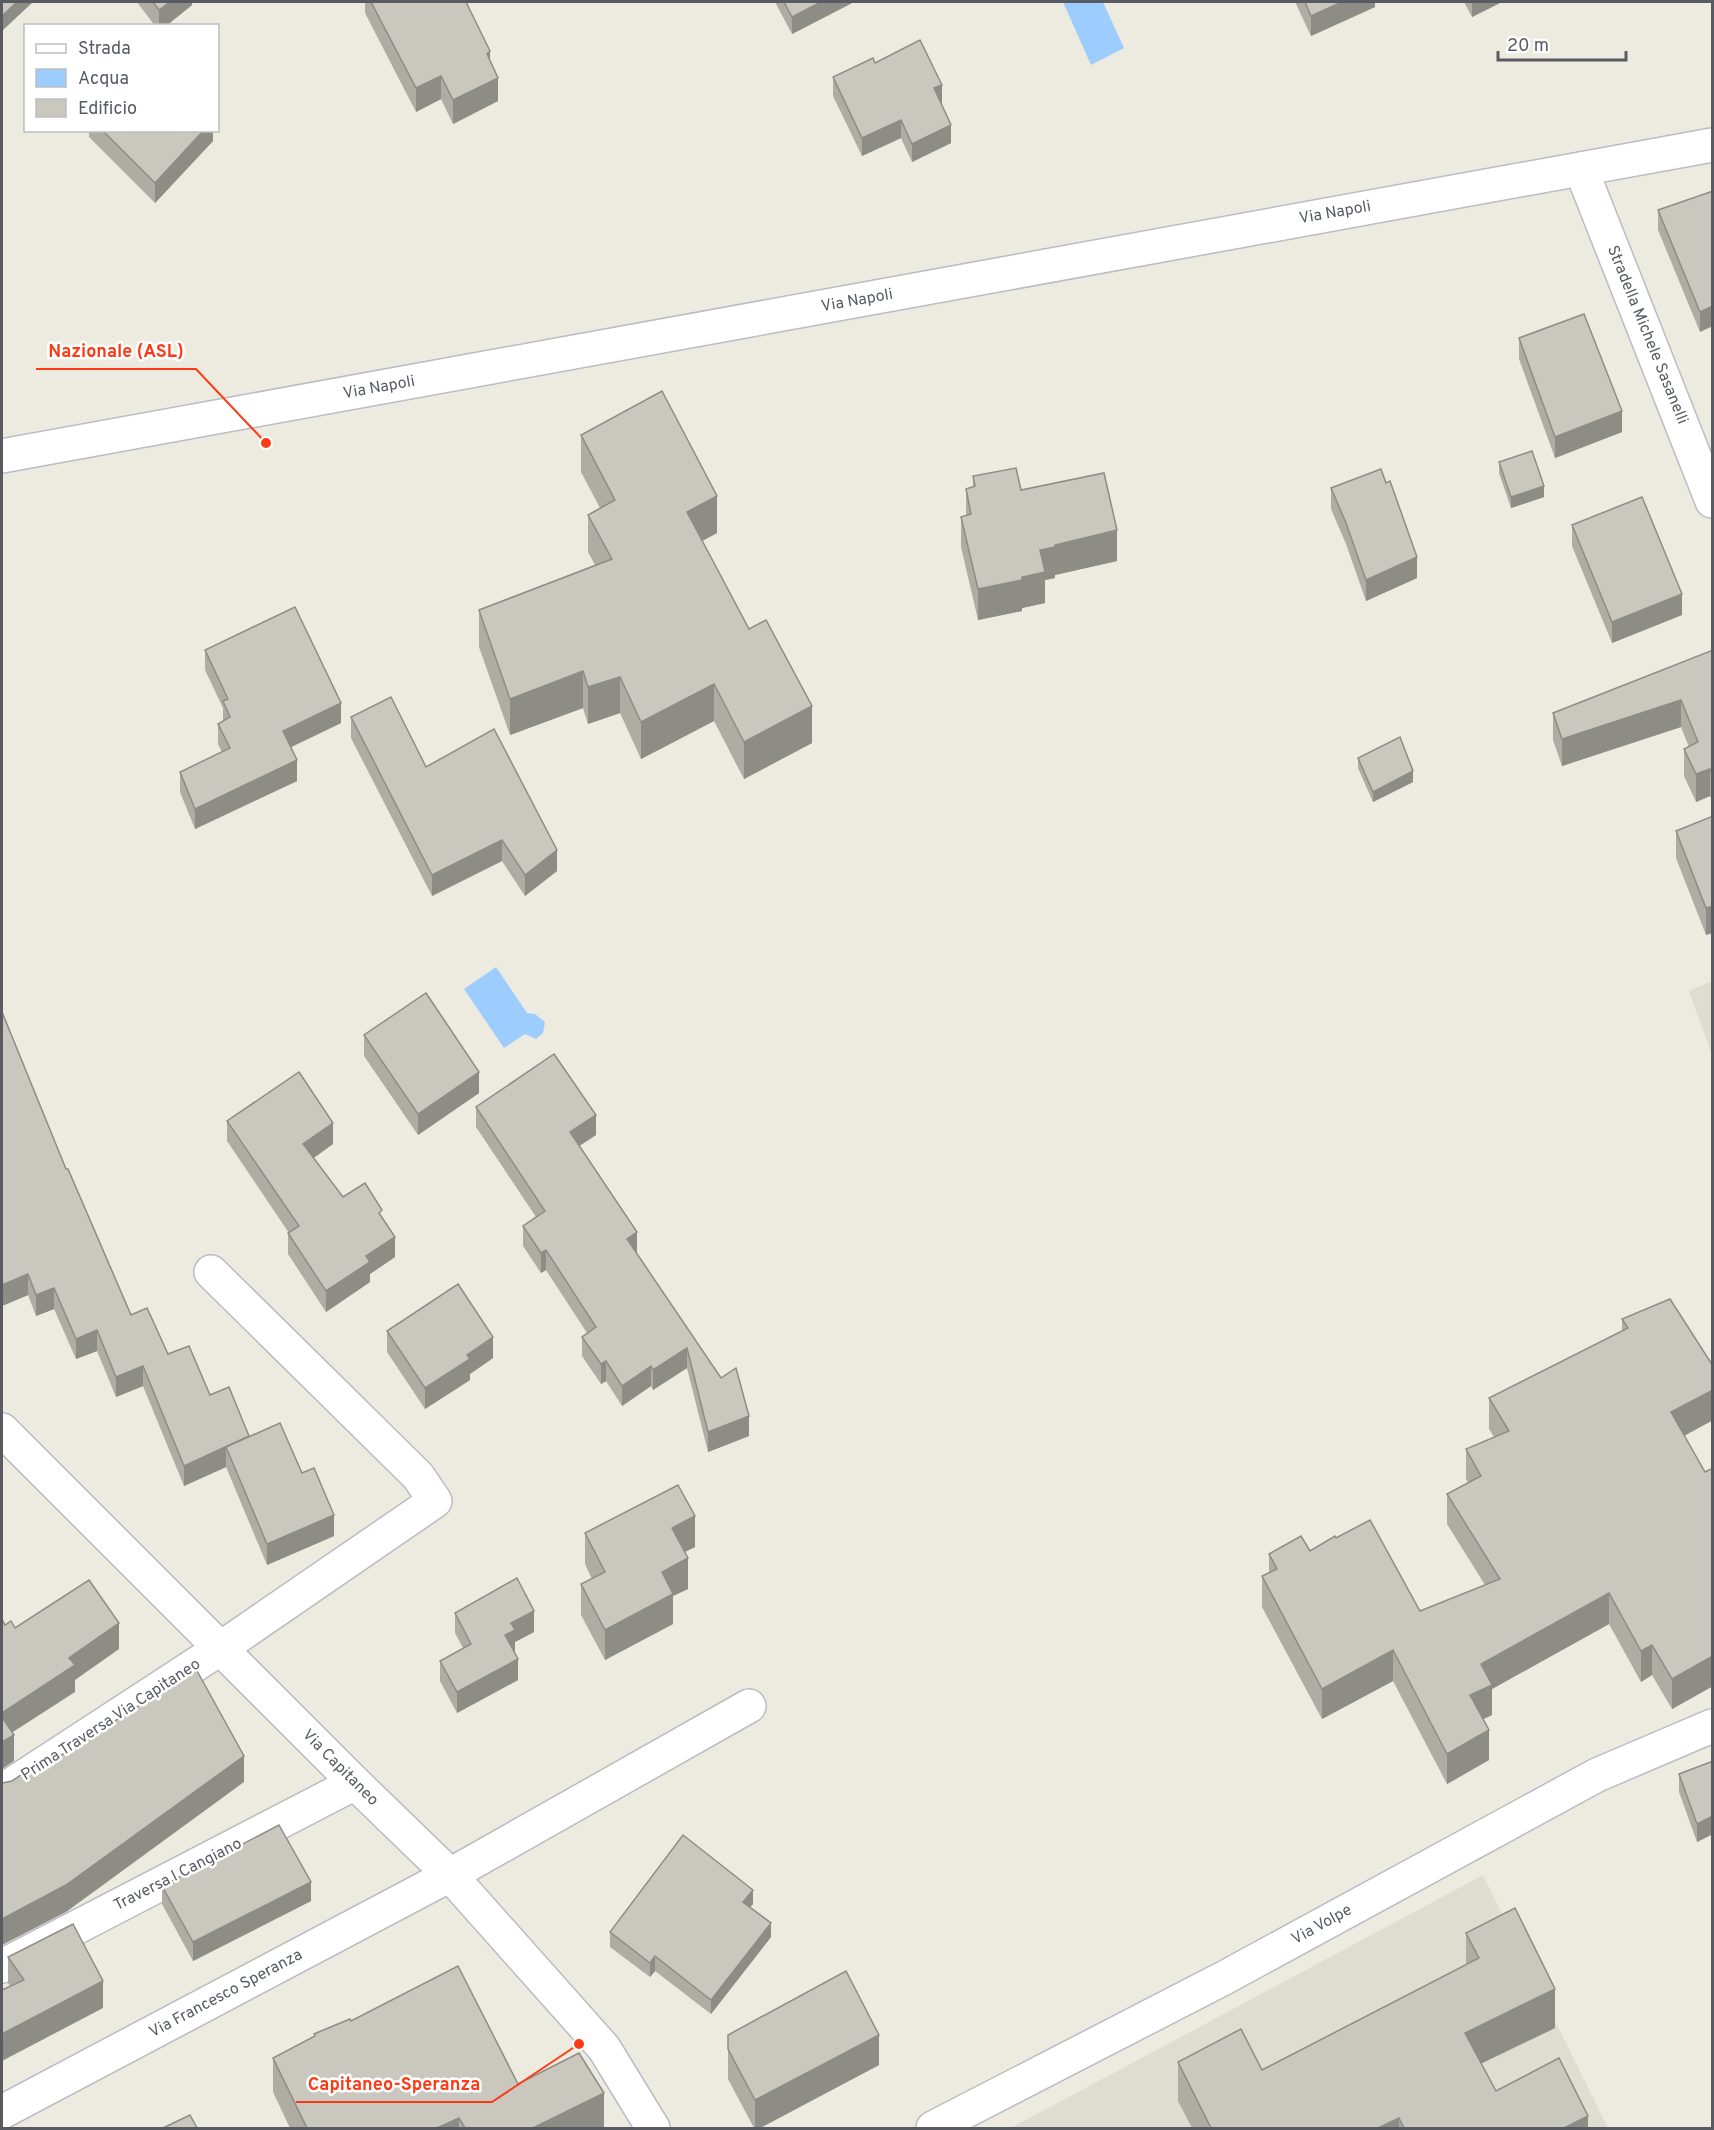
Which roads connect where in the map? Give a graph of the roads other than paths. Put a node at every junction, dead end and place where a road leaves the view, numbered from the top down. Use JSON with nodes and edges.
{"nodes":[{"id":1,"x":1713,"y":145,"type":"edge"},
{"id":2,"x":1581,"y":169,"type":"junction"},
{"id":3,"x":2,"y":456,"type":"edge"},
{"id":4,"x":1713,"y":501,"type":"edge"},
{"id":5,"x":211,"y":1272,"type":"dead end"},
{"id":6,"x":2,"y":1430,"type":"edge"},
{"id":7,"x":221,"y":1648,"type":"junction"},
{"id":8,"x":749,"y":1706,"type":"dead end"},
{"id":9,"x":1713,"y":1726,"type":"edge"},
{"id":10,"x":355,"y":1784,"type":"junction"},
{"id":11,"x":2,"y":1791,"type":"edge"},
{"id":12,"x":450,"y":1875,"type":"junction"},
{"id":13,"x":2,"y":1966,"type":"edge"},
{"id":14,"x":2,"y":2112,"type":"edge"},
{"id":15,"x":653,"y":2128,"type":"edge"},
{"id":16,"x":933,"y":2128,"type":"edge"}],
"edges":[{"from":1,"to":2,"type":"street","name":"Via Napoli"},
{"from":2,"to":3,"type":"street","name":"Via Napoli"},
{"from":2,"to":4,"type":"street","name":"Stradella Michele Sasanelli"},
{"from":5,"to":7,"type":"street","name":"Prima Traversa Via Capitaneo"},
{"from":6,"to":7,"type":"street","name":"Via Capitaneo"},
{"from":7,"to":10,"type":"street","name":"Via Capitaneo"},
{"from":7,"to":11,"type":"street","name":"Prima Traversa Via Capitaneo"},
{"from":8,"to":12,"type":"street","name":"Via Francesco Speranza"},
{"from":9,"to":16,"type":"street","name":"Via Volpe"},
{"from":10,"to":12,"type":"street","name":"Via Capitaneo"},
{"from":10,"to":13,"type":"street","name":"Traversa I Cangiano"},
{"from":12,"to":14,"type":"street","name":"Via Francesco Speranza"},
{"from":12,"to":15,"type":"street","name":"Via Capitaneo"}]}
